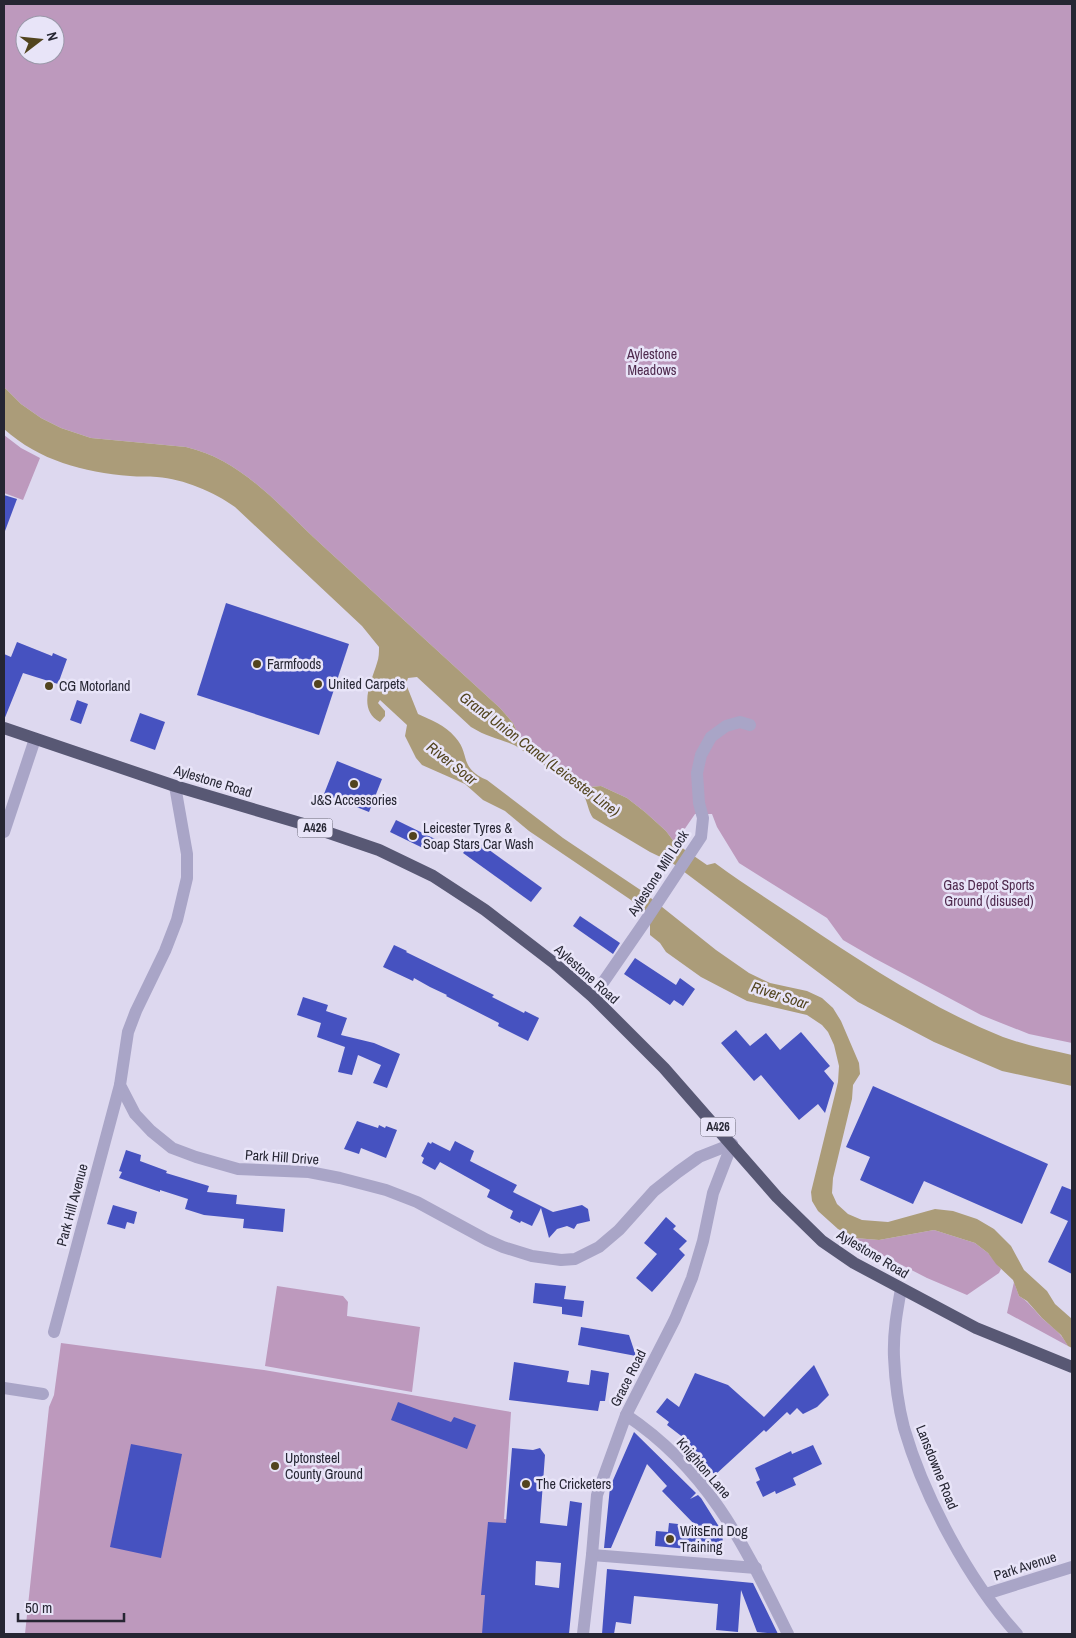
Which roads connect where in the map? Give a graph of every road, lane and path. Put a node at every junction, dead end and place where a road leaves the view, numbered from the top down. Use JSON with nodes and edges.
{"nodes":[{"id":1,"x":750,"y":725,"type":"dead end"},
{"id":2,"x":4,"y":728,"type":"edge"},
{"id":3,"x":35,"y":739,"type":"junction"},
{"id":4,"x":175,"y":786,"type":"junction"},
{"id":5,"x":4,"y":832,"type":"edge"},
{"id":6,"x":593,"y":997,"type":"junction"},
{"id":7,"x":120,"y":1085,"type":"junction"},
{"id":8,"x":732,"y":1144,"type":"junction"},
{"id":9,"x":901,"y":1289,"type":"junction"},
{"id":10,"x":54,"y":1332,"type":"dead end"},
{"id":11,"x":1072,"y":1367,"type":"edge"},
{"id":12,"x":4,"y":1388,"type":"edge"},
{"id":13,"x":43,"y":1394,"type":"dead end"},
{"id":14,"x":626,"y":1415,"type":"junction"},
{"id":15,"x":592,"y":1555,"type":"junction"},
{"id":16,"x":1072,"y":1566,"type":"edge"},
{"id":17,"x":756,"y":1568,"type":"junction"},
{"id":18,"x":986,"y":1594,"type":"junction"},
{"id":19,"x":583,"y":1634,"type":"edge"},
{"id":20,"x":788,"y":1634,"type":"edge"},
{"id":21,"x":1017,"y":1634,"type":"edge"}],
"edges":[{"from":1,"to":6,"type":"street","name":"Aylestone Mill Lock"},
{"from":2,"to":3,"type":"main road","name":"Aylestone Road","number":"A426"},
{"from":3,"to":4,"type":"main road","name":"Aylestone Road","number":"A426"},
{"from":3,"to":5,"type":"street"},
{"from":4,"to":6,"type":"main road","name":"Aylestone Road","number":"A426"},
{"from":4,"to":7,"type":"street"},
{"from":6,"to":8,"type":"main road","name":"Aylestone Road","number":"A426"},
{"from":7,"to":8,"type":"street","name":"Park Hill Drive"},
{"from":7,"to":10,"type":"street","name":"Park Hill Avenue"},
{"from":8,"to":9,"type":"main road","name":"Aylestone Road","number":"A426"},
{"from":8,"to":14,"type":"street","name":"Grace Road"},
{"from":9,"to":11,"type":"main road","name":"Aylestone Road","number":"A426"},
{"from":9,"to":18,"type":"street","name":"Lansdowne Road"},
{"from":12,"to":13,"type":"street"},
{"from":14,"to":15,"type":"street","name":"Grace Road"},
{"from":14,"to":17,"type":"street","name":"Knighton Lane"},
{"from":15,"to":17,"type":"street"},
{"from":15,"to":19,"type":"street","name":"Grace Road"},
{"from":16,"to":18,"type":"street","name":"Park Avenue"},
{"from":17,"to":20,"type":"street","name":"Knighton Lane"},
{"from":18,"to":21,"type":"street","name":"Lansdowne Road"}]}
